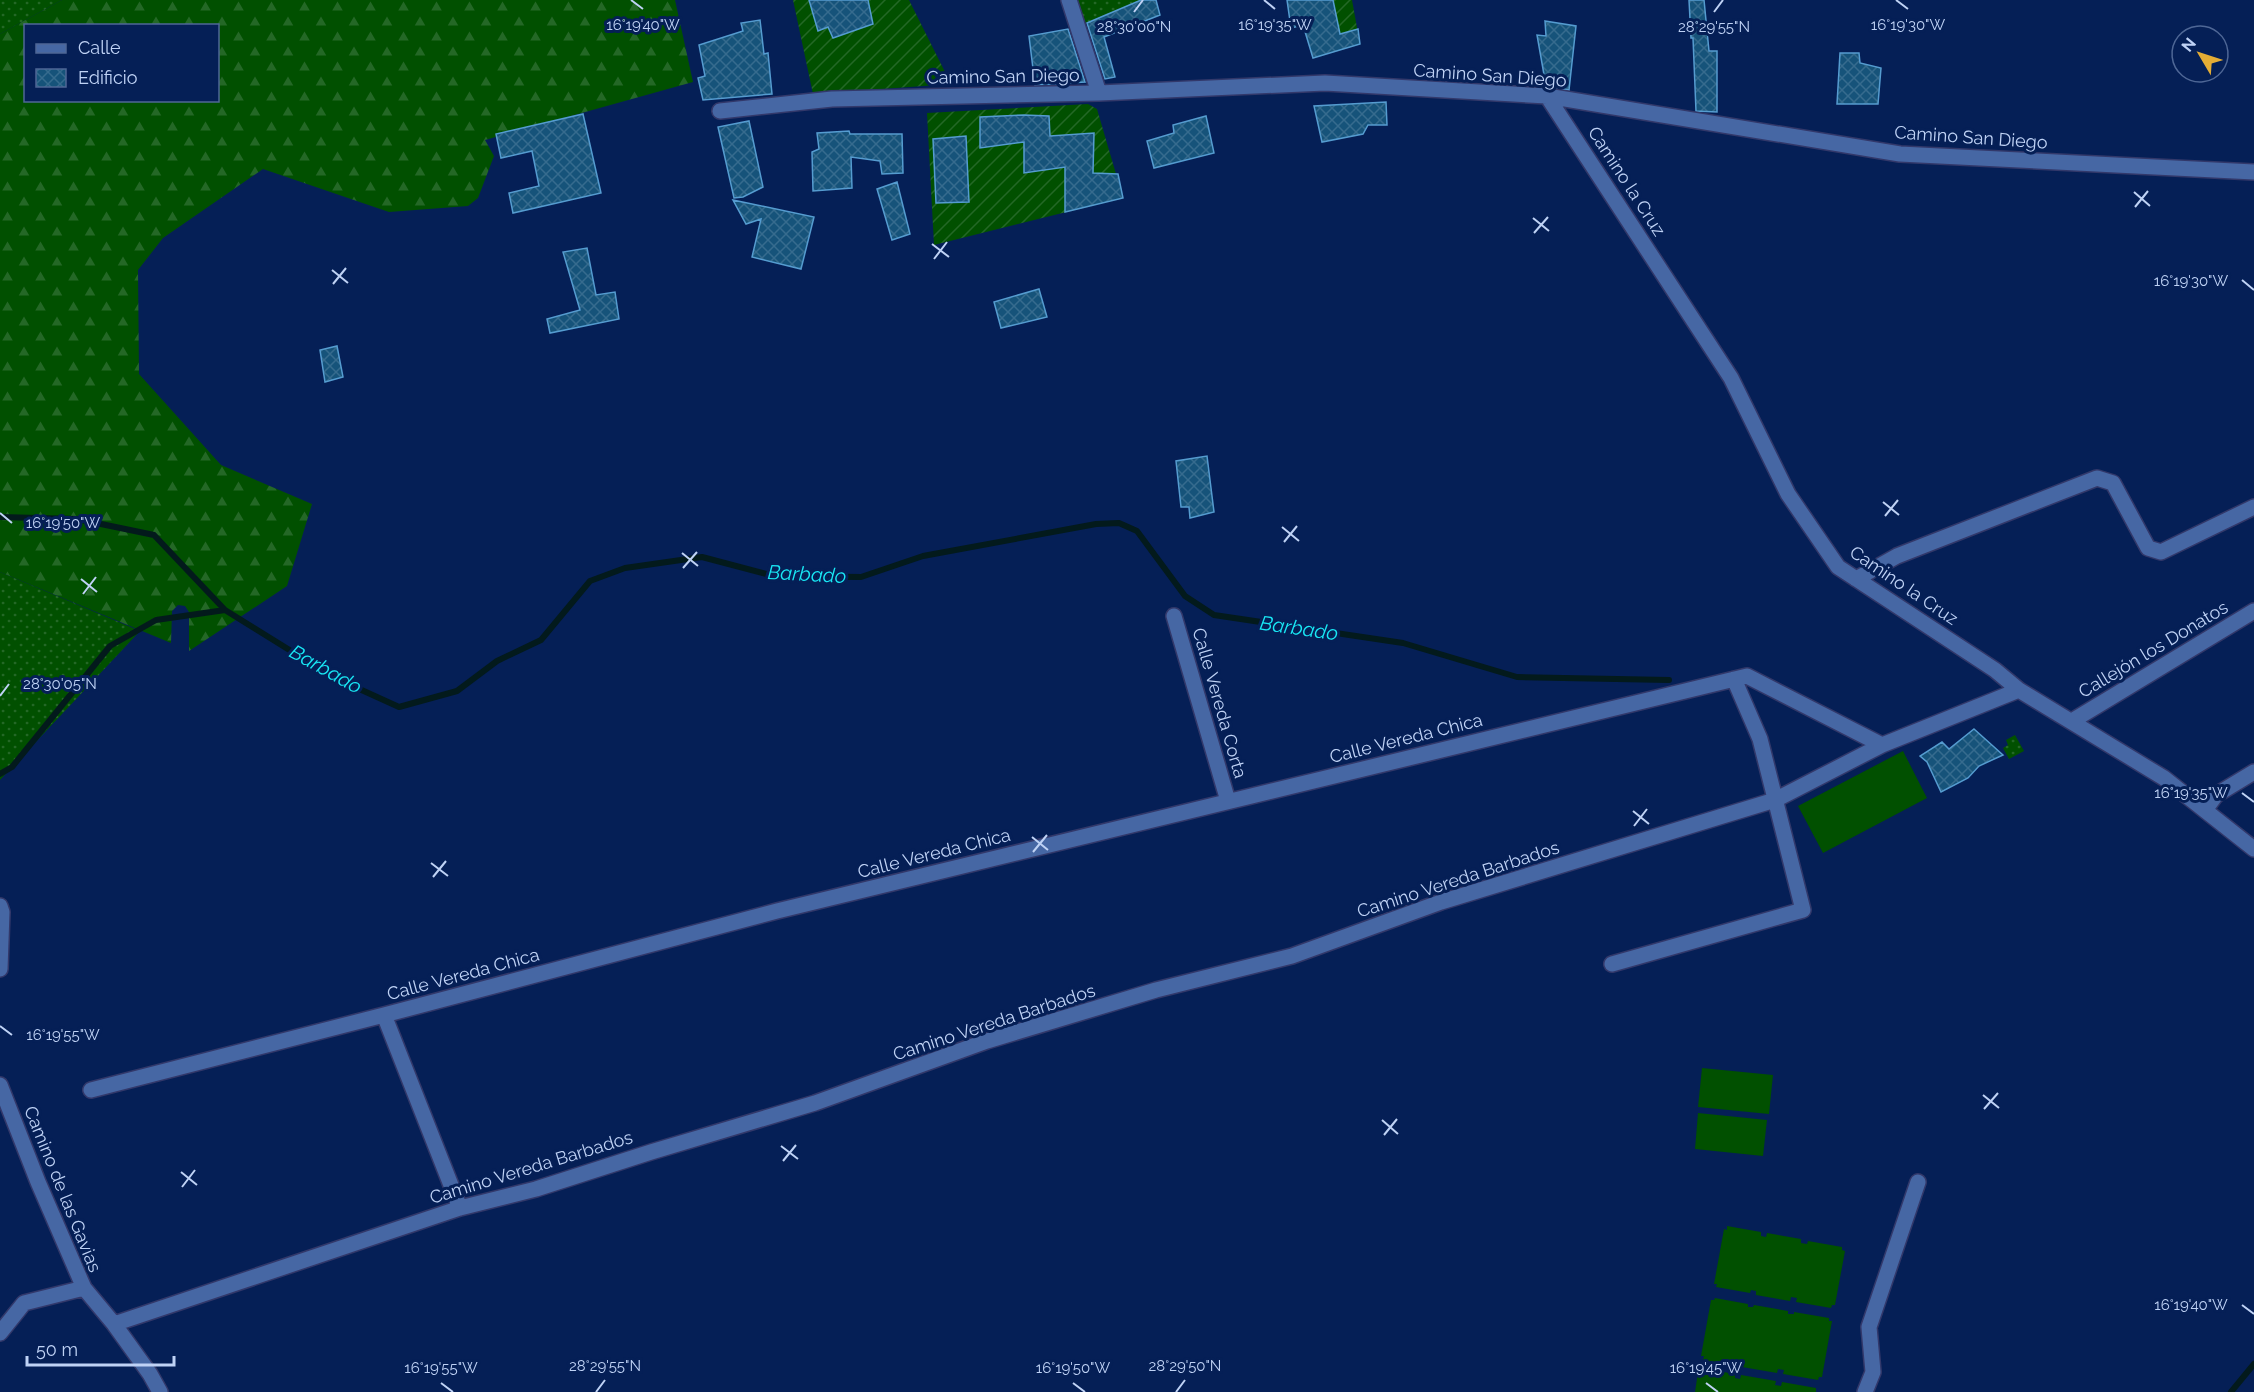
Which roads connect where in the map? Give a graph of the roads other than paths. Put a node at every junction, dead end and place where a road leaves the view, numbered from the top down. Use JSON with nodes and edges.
{"nodes":[{"id":1,"x":1069,"y":0,"type":"edge"},
{"id":2,"x":1099,"y":93,"type":"junction"},
{"id":3,"x":1547,"y":96,"type":"junction"},
{"id":4,"x":720,"y":111,"type":"dead end"},
{"id":5,"x":2254,"y":172,"type":"edge"},
{"id":6,"x":2254,"y":507,"type":"edge"},
{"id":7,"x":1856,"y":579,"type":"junction"},
{"id":8,"x":2254,"y":611,"type":"edge"},
{"id":9,"x":1174,"y":616,"type":"dead end"},
{"id":10,"x":1734,"y":679,"type":"junction"},
{"id":11,"x":2019,"y":690,"type":"junction"},
{"id":12,"x":2072,"y":721,"type":"junction"},
{"id":13,"x":1882,"y":745,"type":"junction"},
{"id":14,"x":2254,"y":772,"type":"edge"},
{"id":15,"x":1775,"y":800,"type":"junction"},
{"id":16,"x":1228,"y":801,"type":"junction"},
{"id":17,"x":2205,"y":810,"type":"junction"},
{"id":18,"x":2254,"y":849,"type":"edge"},
{"id":19,"x":0,"y":906,"type":"edge"},
{"id":20,"x":1612,"y":964,"type":"dead end"},
{"id":21,"x":0,"y":969,"type":"edge"},
{"id":22,"x":384,"y":1015,"type":"junction"},
{"id":23,"x":0,"y":1085,"type":"edge"},
{"id":24,"x":91,"y":1090,"type":"dead end"},
{"id":25,"x":1918,"y":1182,"type":"dead end"},
{"id":26,"x":460,"y":1208,"type":"junction"},
{"id":27,"x":84,"y":1288,"type":"junction"},
{"id":28,"x":114,"y":1324,"type":"junction"},
{"id":29,"x":0,"y":1333,"type":"edge"},
{"id":30,"x":160,"y":1392,"type":"edge"},
{"id":31,"x":1865,"y":1392,"type":"edge"}],
"edges":[{"from":1,"to":2,"type":"street"},
{"from":2,"to":3,"type":"street","name":"Camino San Diego"},
{"from":2,"to":4,"type":"street","name":"Camino San Diego"},
{"from":3,"to":5,"type":"street","name":"Camino San Diego"},
{"from":3,"to":7,"type":"street","name":"Camino la Cruz"},
{"from":6,"to":7,"type":"street"},
{"from":7,"to":11,"type":"street","name":"Camino la Cruz"},
{"from":8,"to":12,"type":"street","name":"Callejón los Donatos"},
{"from":9,"to":16,"type":"street","name":"Calle Vereda Corta"},
{"from":10,"to":13,"type":"street","name":"Calle Vereda Chica"},
{"from":10,"to":15,"type":"street"},
{"from":10,"to":16,"type":"street","name":"Calle Vereda Chica"},
{"from":11,"to":12,"type":"street","name":"Camino la Cruz"},
{"from":11,"to":13,"type":"street","name":"Camino Vereda Barbados"},
{"from":12,"to":17,"type":"street","name":"Camino la Cruz"},
{"from":13,"to":15,"type":"street","name":"Camino Vereda Barbados"},
{"from":14,"to":17,"type":"street"},
{"from":15,"to":20,"type":"street"},
{"from":15,"to":26,"type":"street","name":"Camino Vereda Barbados"},
{"from":16,"to":22,"type":"street","name":"Calle Vereda Chica"},
{"from":17,"to":18,"type":"street","name":"Camino la Cruz"},
{"from":19,"to":21,"type":"street"},
{"from":22,"to":24,"type":"street","name":"Calle Vereda Chica"},
{"from":22,"to":26,"type":"street"},
{"from":23,"to":27,"type":"street","name":"Camino de las Gavias"},
{"from":25,"to":31,"type":"street"},
{"from":26,"to":28,"type":"street","name":"Camino Vereda Barbados"},
{"from":27,"to":28,"type":"street","name":"Camino de las Gavias"},
{"from":27,"to":29,"type":"street"},
{"from":28,"to":30,"type":"street","name":"Camino de las Gavias"}]}
